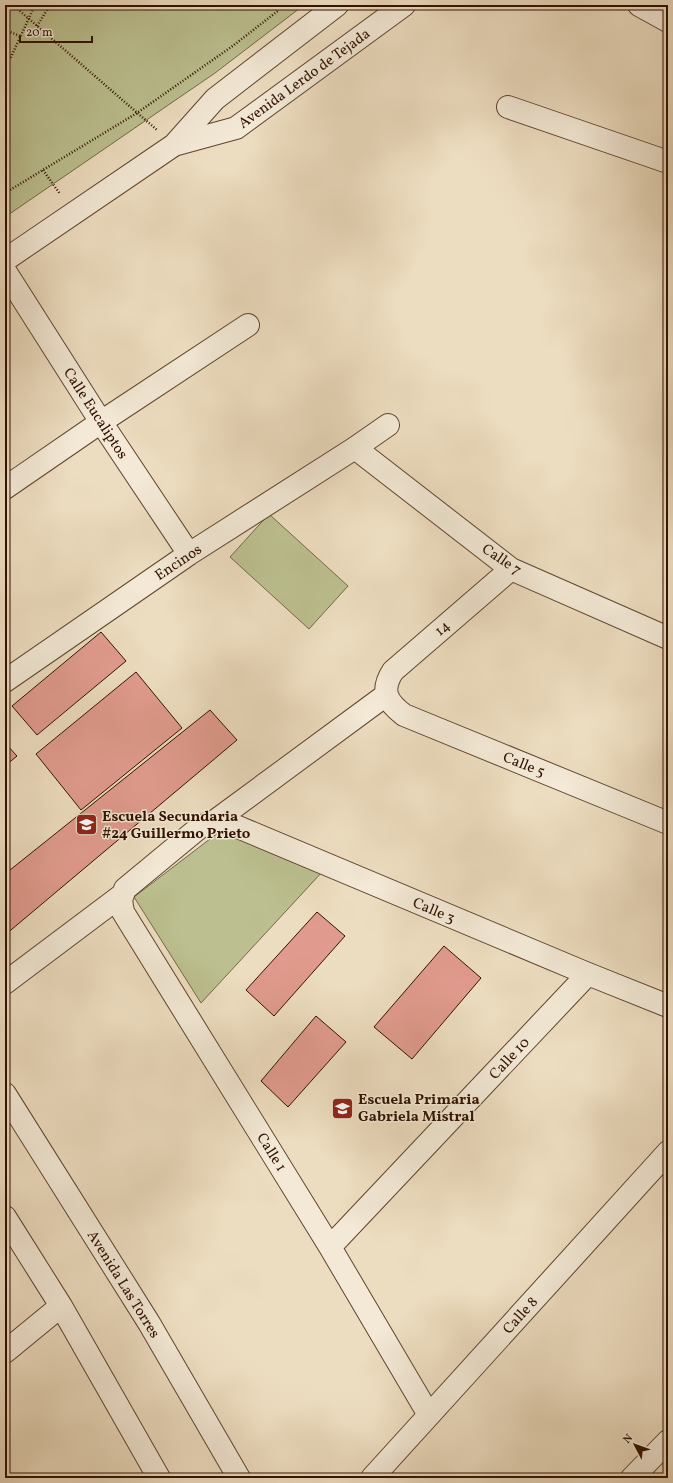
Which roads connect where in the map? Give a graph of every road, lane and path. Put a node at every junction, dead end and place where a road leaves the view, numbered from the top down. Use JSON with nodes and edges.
{"nodes":[{"id":1,"x":13,"y":5,"type":"edge"},
{"id":2,"x":35,"y":5,"type":"edge"},
{"id":3,"x":50,"y":5,"type":"edge"},
{"id":4,"x":280,"y":5,"type":"edge"},
{"id":5,"x":337,"y":5,"type":"edge"},
{"id":6,"x":404,"y":5,"type":"edge"},
{"id":7,"x":639,"y":5,"type":"edge"},
{"id":8,"x":28,"y":19,"type":"junction"},
{"id":9,"x":668,"y":21,"type":"edge"},
{"id":10,"x":37,"y":26,"type":"junction"},
{"id":11,"x":5,"y":30,"type":"edge"},
{"id":12,"x":20,"y":36,"type":"junction"},
{"id":13,"x":5,"y":60,"type":"edge"},
{"id":14,"x":508,"y":107,"type":"dead end"},
{"id":15,"x":136,"y":113,"type":"junction"},
{"id":16,"x":174,"y":145,"type":"junction"},
{"id":17,"x":668,"y":162,"type":"edge"},
{"id":18,"x":43,"y":170,"type":"junction"},
{"id":19,"x":5,"y":193,"type":"edge"},
{"id":20,"x":74,"y":213,"type":"junction"},
{"id":21,"x":5,"y":260,"type":"edge"},
{"id":22,"x":5,"y":271,"type":"edge"},
{"id":23,"x":248,"y":325,"type":"dead end"},
{"id":24,"x":101,"y":422,"type":"junction"},
{"id":25,"x":388,"y":425,"type":"dead end"},
{"id":26,"x":355,"y":448,"type":"junction"},
{"id":27,"x":5,"y":488,"type":"edge"},
{"id":28,"x":189,"y":554,"type":"junction"},
{"id":29,"x":511,"y":569,"type":"junction"},
{"id":30,"x":668,"y":638,"type":"edge"},
{"id":31,"x":5,"y":681,"type":"edge"},
{"id":32,"x":386,"y":696,"type":"junction"},
{"id":33,"x":668,"y":823,"type":"edge"},
{"id":34,"x":207,"y":824,"type":"junction"},
{"id":35,"x":123,"y":892,"type":"junction"},
{"id":36,"x":588,"y":974,"type":"junction"},
{"id":37,"x":5,"y":983,"type":"edge"},
{"id":38,"x":668,"y":1006,"type":"edge"},
{"id":39,"x":5,"y":1094,"type":"edge"},
{"id":40,"x":668,"y":1152,"type":"edge"},
{"id":41,"x":5,"y":1217,"type":"edge"},
{"id":42,"x":330,"y":1247,"type":"junction"},
{"id":43,"x":61,"y":1306,"type":"junction"},
{"id":44,"x":5,"y":1352,"type":"edge"},
{"id":45,"x":430,"y":1415,"type":"junction"},
{"id":46,"x":668,"y":1441,"type":"edge"},
{"id":47,"x":153,"y":1475,"type":"edge"},
{"id":48,"x":239,"y":1478,"type":"edge"},
{"id":49,"x":372,"y":1478,"type":"edge"},
{"id":50,"x":632,"y":1478,"type":"edge"}],
"edges":[{"from":1,"to":8,"type":"path"},
{"from":2,"to":8,"type":"path"},
{"from":3,"to":10,"type":"path"},
{"from":4,"to":15,"type":"path"},
{"from":5,"to":16,"type":"street","name":"Avenida Lerdo de Tejada"},
{"from":6,"to":16,"type":"street","name":"Avenida Lerdo de Tejada"},
{"from":7,"to":9,"type":"street"},
{"from":8,"to":10,"type":"path"},
{"from":8,"to":12,"type":"path"},
{"from":10,"to":15,"type":"path"},
{"from":11,"to":12,"type":"path"},
{"from":12,"to":13,"type":"path"},
{"from":14,"to":17,"type":"street"},
{"from":15,"to":16,"type":"path"},
{"from":15,"to":18,"type":"path"},
{"from":16,"to":20,"type":"street","name":"Avenida Lerdo de Tejada"},
{"from":18,"to":19,"type":"path"},
{"from":18,"to":20,"type":"path"},
{"from":20,"to":21,"type":"street","name":"Avenida Lerdo de Tejada"},
{"from":22,"to":24,"type":"street","name":"Calle Eucaliptos"},
{"from":23,"to":24,"type":"street"},
{"from":24,"to":27,"type":"street"},
{"from":24,"to":28,"type":"street","name":"Calle Eucaliptos"},
{"from":25,"to":26,"type":"street","name":"Encinos"},
{"from":26,"to":28,"type":"street","name":"Encinos"},
{"from":26,"to":29,"type":"street","name":"Calle 7"},
{"from":28,"to":31,"type":"street","name":"Encinos"},
{"from":29,"to":30,"type":"street","name":"Calle 7"},
{"from":29,"to":32,"type":"street","name":"14"},
{"from":32,"to":33,"type":"street","name":"Calle 5"},
{"from":32,"to":34,"type":"street"},
{"from":34,"to":35,"type":"street"},
{"from":34,"to":36,"type":"street","name":"Calle 3"},
{"from":35,"to":37,"type":"street"},
{"from":35,"to":42,"type":"street","name":"Calle 1"},
{"from":36,"to":38,"type":"street","name":"Calle 3"},
{"from":36,"to":42,"type":"street","name":"Calle 10"},
{"from":39,"to":48,"type":"street","name":"Avenida Las Torres"},
{"from":40,"to":45,"type":"street","name":"Calle 8"},
{"from":41,"to":43,"type":"street"},
{"from":42,"to":45,"type":"street","name":"Calle 1"},
{"from":43,"to":44,"type":"street"},
{"from":43,"to":47,"type":"street"},
{"from":45,"to":49,"type":"street","name":"Calle 8"},
{"from":46,"to":50,"type":"street"}]}
